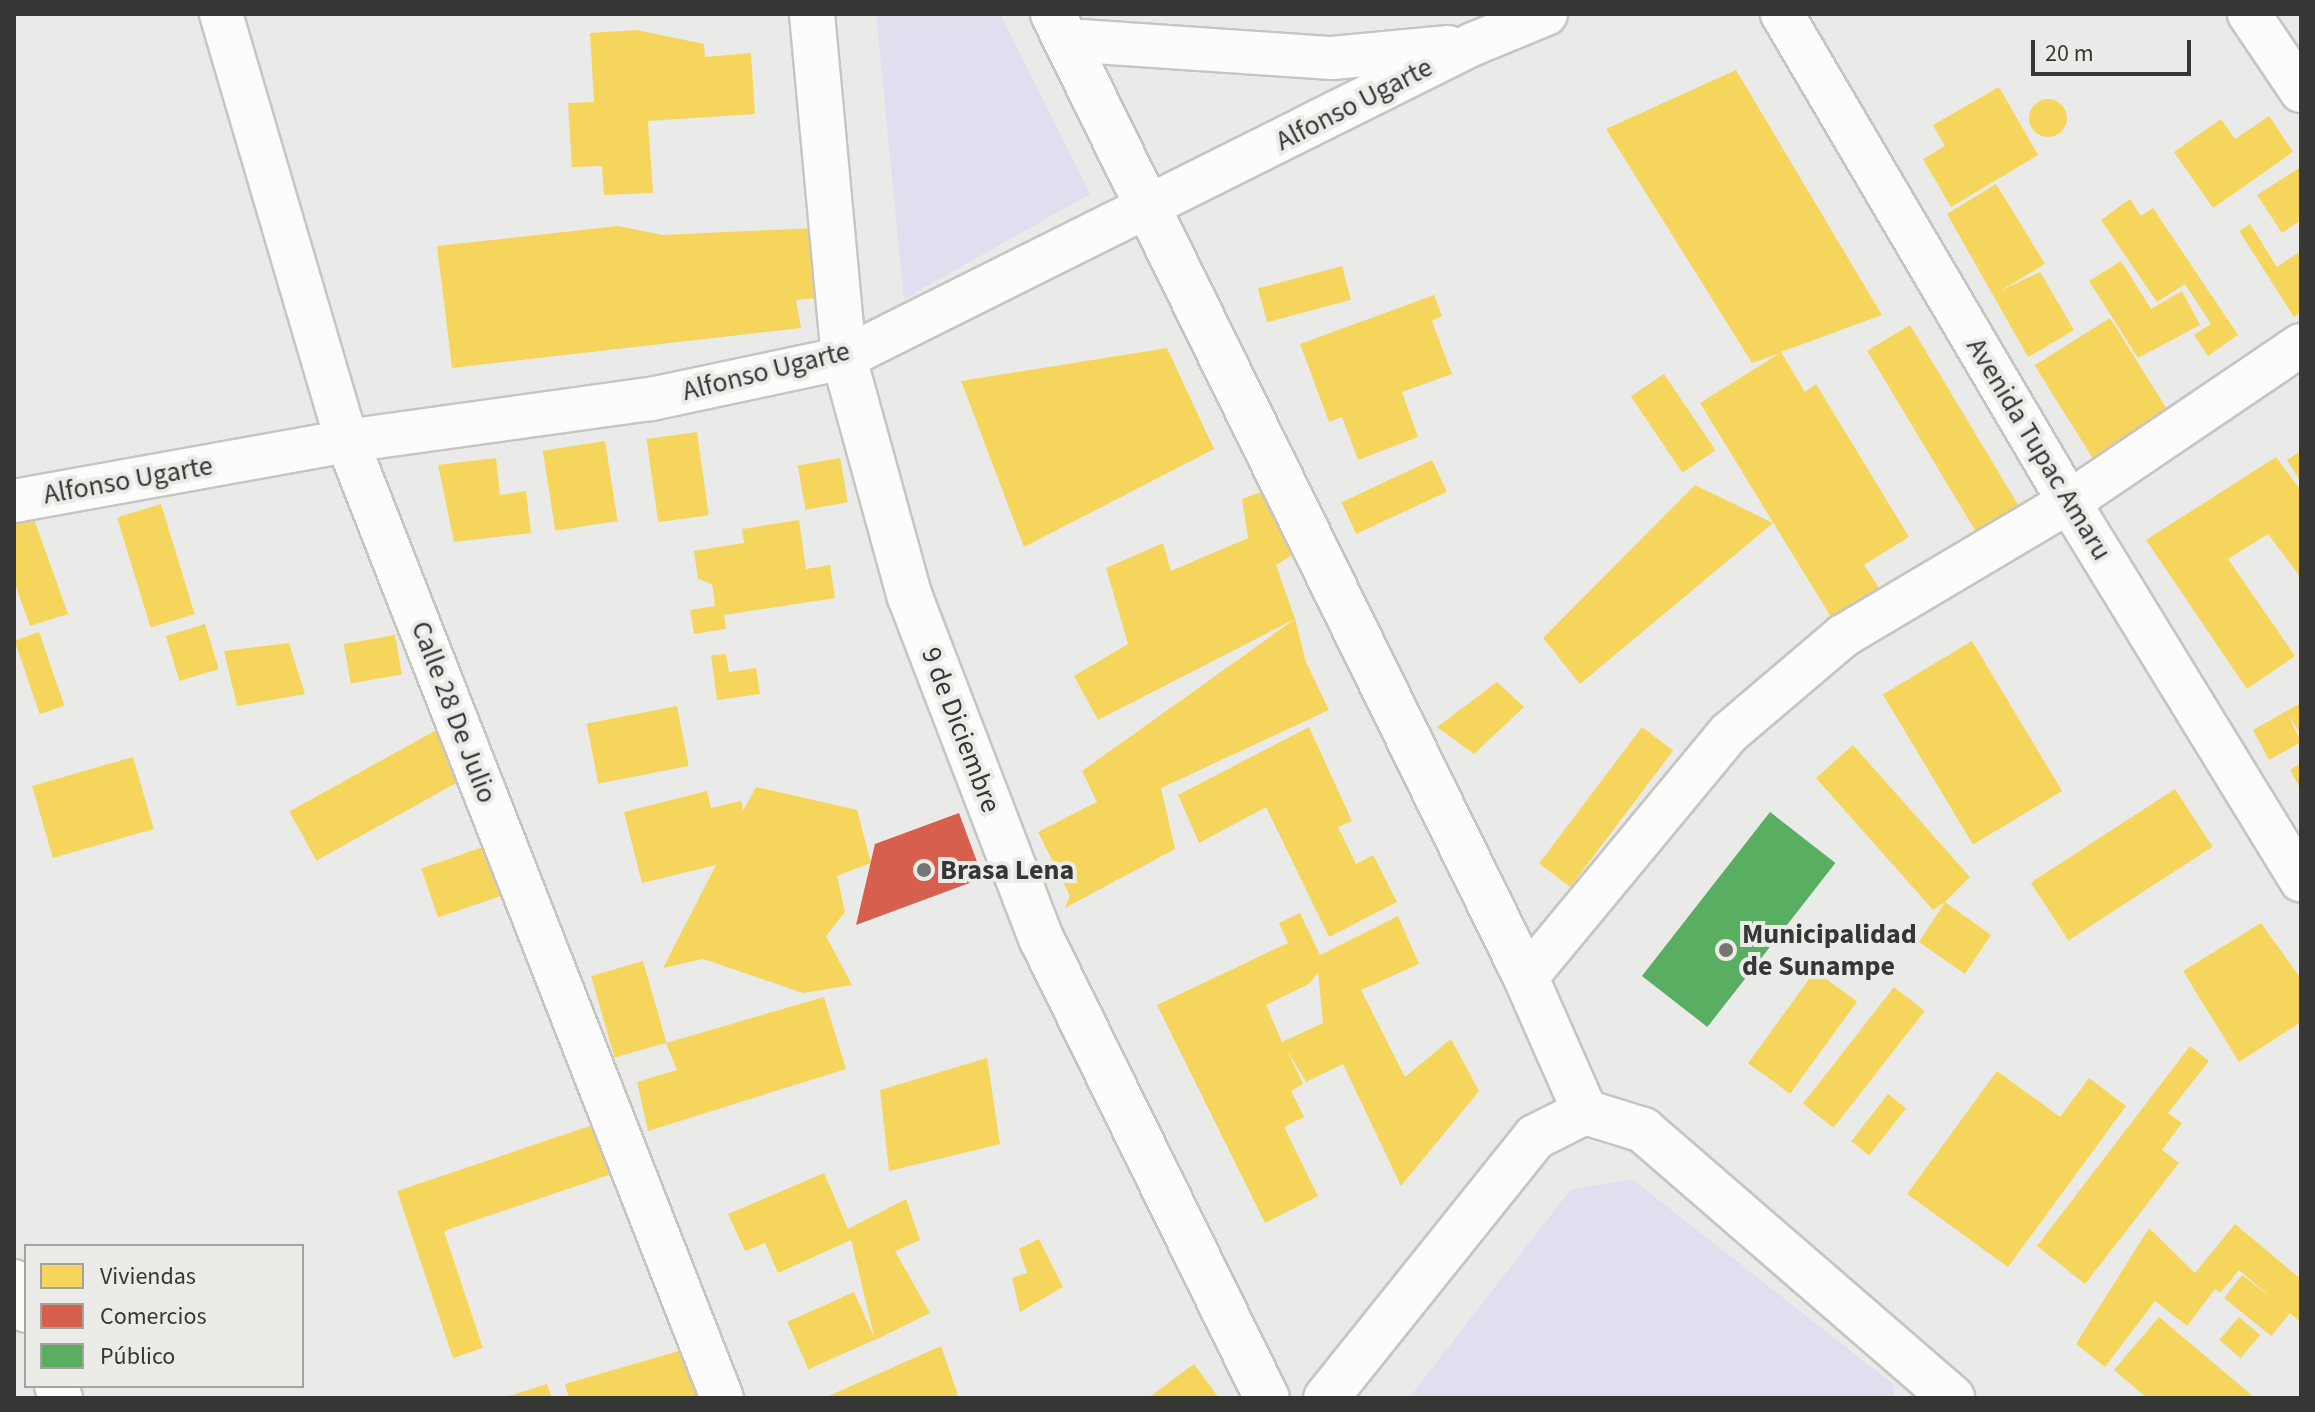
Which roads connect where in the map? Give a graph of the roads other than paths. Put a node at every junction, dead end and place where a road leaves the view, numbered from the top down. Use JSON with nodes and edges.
{"nodes":[{"id":1,"x":221,"y":14,"type":"edge"},
{"id":2,"x":812,"y":14,"type":"edge"},
{"id":3,"x":1546,"y":14,"type":"edge"},
{"id":4,"x":1782,"y":14,"type":"edge"},
{"id":5,"x":2249,"y":14,"type":"edge"},
{"id":6,"x":1060,"y":27,"type":"edge"},
{"id":7,"x":1473,"y":44,"type":"junction"},
{"id":8,"x":2301,"y":91,"type":"edge"},
{"id":9,"x":1145,"y":209,"type":"junction"},
{"id":10,"x":2301,"y":345,"type":"edge"},
{"id":11,"x":844,"y":358,"type":"junction"},
{"id":12,"x":347,"y":441,"type":"junction"},
{"id":13,"x":14,"y":501,"type":"edge"},
{"id":14,"x":2069,"y":502,"type":"junction"},
{"id":15,"x":2301,"y":881,"type":"edge"},
{"id":16,"x":1526,"y":978,"type":"junction"},
{"id":17,"x":1585,"y":1112,"type":"junction"},
{"id":18,"x":14,"y":1281,"type":"edge"},
{"id":19,"x":24,"y":1306,"type":"edge"},
{"id":20,"x":722,"y":1398,"type":"edge"},
{"id":21,"x":1267,"y":1398,"type":"edge"},
{"id":22,"x":1326,"y":1398,"type":"edge"},
{"id":23,"x":1952,"y":1398,"type":"edge"}],
"edges":[{"from":1,"to":12,"type":"street","name":"Calle 28 De Julio"},
{"from":2,"to":11,"type":"main road","name":"9 de Diciembre"},
{"from":3,"to":7,"type":"street","name":"Alfonso Ugarte"},
{"from":4,"to":14,"type":"street","name":"Avenida Tupac Amaru"},
{"from":5,"to":8,"type":"street"},
{"from":6,"to":7,"type":"street"},
{"from":6,"to":9,"type":"main road"},
{"from":7,"to":9,"type":"street","name":"Alfonso Ugarte"},
{"from":9,"to":11,"type":"street","name":"Alfonso Ugarte"},
{"from":9,"to":16,"type":"main road"},
{"from":10,"to":14,"type":"street"},
{"from":11,"to":12,"type":"street","name":"Alfonso Ugarte"},
{"from":11,"to":21,"type":"main road","name":"9 de Diciembre"},
{"from":12,"to":13,"type":"street","name":"Alfonso Ugarte"},
{"from":12,"to":20,"type":"street","name":"Calle 28 De Julio"},
{"from":14,"to":15,"type":"street","name":"Avenida Tupac Amaru"},
{"from":14,"to":16,"type":"street"},
{"from":16,"to":17,"type":"main road"},
{"from":17,"to":22,"type":"main road"},
{"from":17,"to":23,"type":"main road"},
{"from":18,"to":19,"type":"street"}]}
